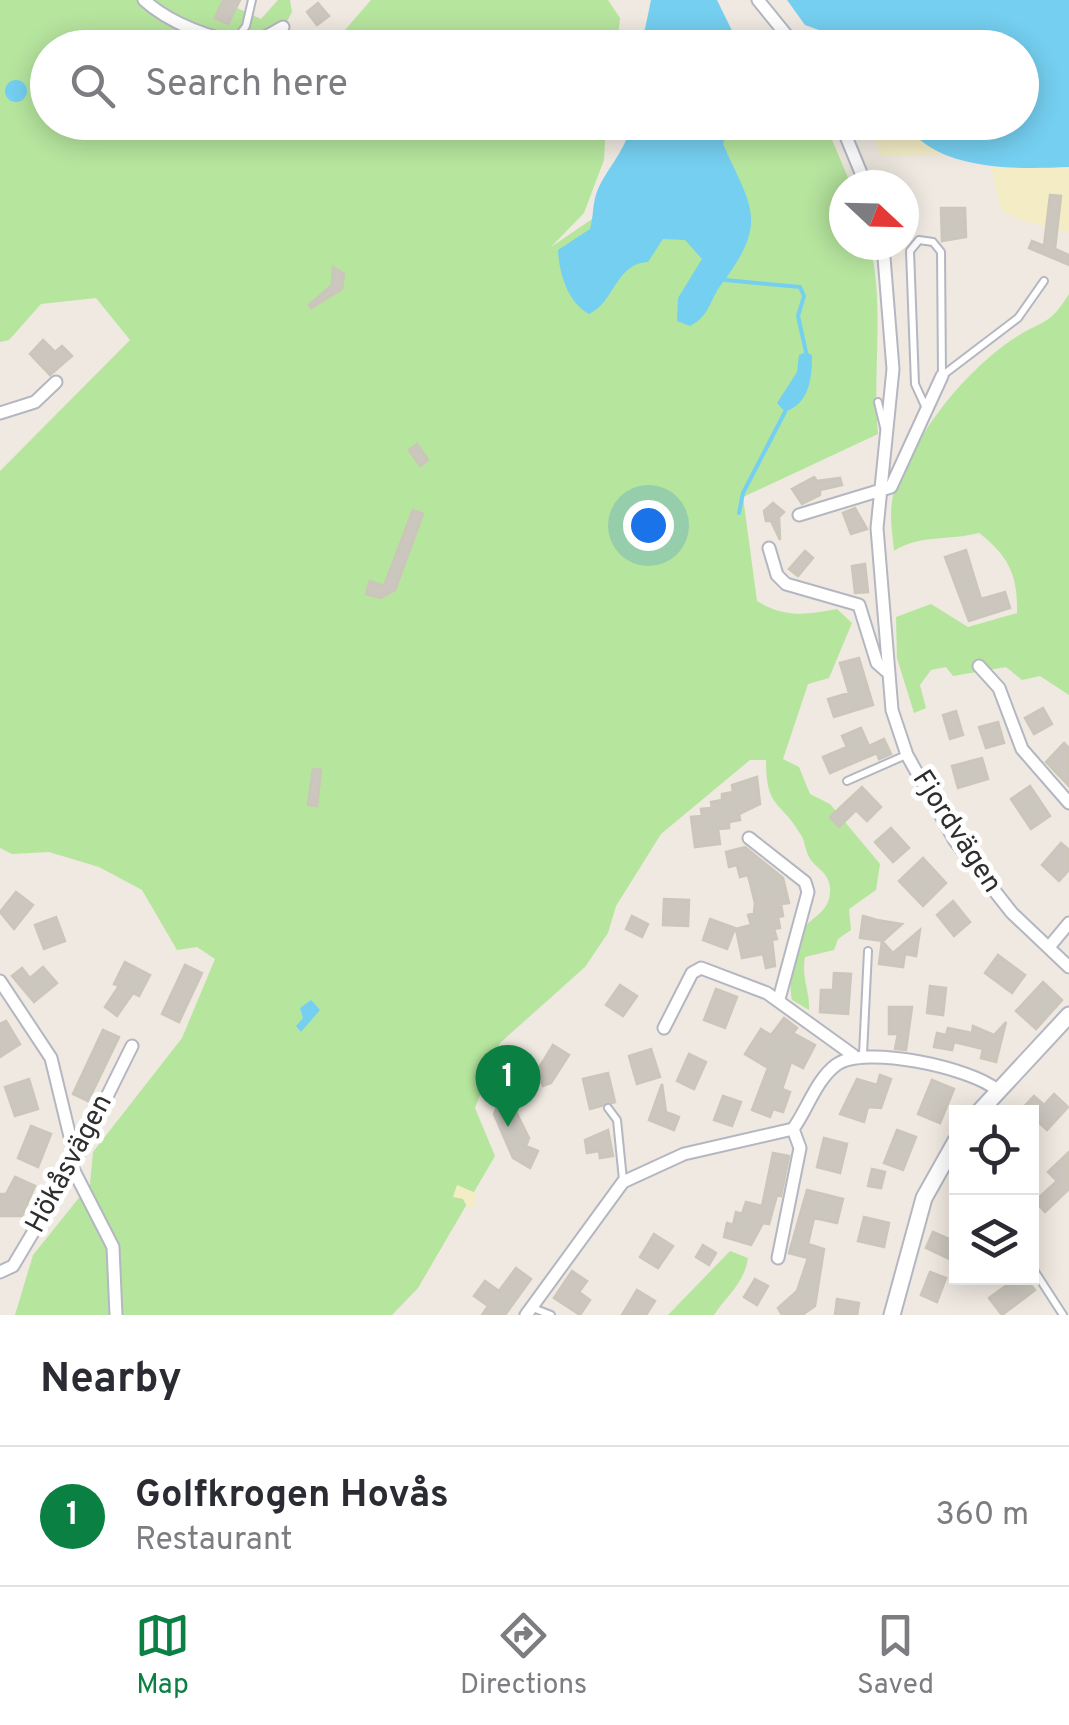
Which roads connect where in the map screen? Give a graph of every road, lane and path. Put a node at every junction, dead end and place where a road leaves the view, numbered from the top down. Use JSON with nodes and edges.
{"nodes":[{"id":1,"x":144,"y":0,"type":"edge"},
{"id":2,"x":252,"y":0,"type":"edge"},
{"id":3,"x":758,"y":0,"type":"edge"},
{"id":4,"x":283,"y":27,"type":"dead end"},
{"id":5,"x":204,"y":30,"type":"edge"},
{"id":6,"x":243,"y":30,"type":"edge"},
{"id":7,"x":277,"y":30,"type":"edge"},
{"id":8,"x":782,"y":30,"type":"edge"},
{"id":9,"x":847,"y":140,"type":"edge"},
{"id":10,"x":860,"y":170,"type":"edge"},
{"id":11,"x":885,"y":260,"type":"edge"},
{"id":12,"x":1044,"y":281,"type":"dead end"},
{"id":13,"x":942,"y":376,"type":"junction"},
{"id":14,"x":56,"y":382,"type":"dead end"},
{"id":15,"x":878,"y":402,"type":"dead end"},
{"id":16,"x":925,"y":406,"type":"junction"},
{"id":17,"x":0,"y":414,"type":"edge"},
{"id":18,"x":888,"y":430,"type":"junction"},
{"id":19,"x":881,"y":492,"type":"junction"},
{"id":20,"x":799,"y":515,"type":"dead end"},
{"id":21,"x":769,"y":548,"type":"dead end"},
{"id":22,"x":979,"y":666,"type":"dead end"},
{"id":23,"x":886,"y":672,"type":"junction"},
{"id":24,"x":908,"y":755,"type":"junction"},
{"id":25,"x":847,"y":781,"type":"dead end"},
{"id":26,"x":1069,"y":803,"type":"edge"},
{"id":27,"x":749,"y":838,"type":"dead end"},
{"id":28,"x":1069,"y":924,"type":"edge"},
{"id":29,"x":1049,"y":947,"type":"junction"},
{"id":30,"x":868,"y":950,"type":"dead end"},
{"id":31,"x":1069,"y":968,"type":"edge"},
{"id":32,"x":0,"y":981,"type":"edge"},
{"id":33,"x":779,"y":1000,"type":"junction"},
{"id":34,"x":1069,"y":1015,"type":"edge"},
{"id":35,"x":664,"y":1028,"type":"dead end"},
{"id":36,"x":132,"y":1046,"type":"dead end"},
{"id":37,"x":858,"y":1055,"type":"junction"},
{"id":38,"x":998,"y":1090,"type":"junction"},
{"id":39,"x":985,"y":1105,"type":"edge"},
{"id":40,"x":608,"y":1108,"type":"dead end"},
{"id":41,"x":792,"y":1129,"type":"junction"},
{"id":42,"x":949,"y":1153,"type":"edge"},
{"id":43,"x":72,"y":1167,"type":"junction"},
{"id":44,"x":623,"y":1182,"type":"junction"},
{"id":45,"x":778,"y":1258,"type":"dead end"},
{"id":46,"x":0,"y":1272,"type":"edge"},
{"id":47,"x":1039,"y":1278,"type":"edge"},
{"id":48,"x":528,"y":1311,"type":"edge"},
{"id":49,"x":116,"y":1315,"type":"edge"},
{"id":50,"x":550,"y":1315,"type":"edge"},
{"id":51,"x":892,"y":1315,"type":"edge"},
{"id":52,"x":1063,"y":1315,"type":"edge"}],
"edges":[{"from":1,"to":5,"type":"street"},
{"from":2,"to":6,"type":"lane"},
{"from":3,"to":8,"type":"street"},
{"from":4,"to":7,"type":"street"},
{"from":9,"to":10,"type":"street"},
{"from":11,"to":18,"type":"street"},
{"from":12,"to":13,"type":"lane","name":"Fjordvägen"},
{"from":13,"to":16,"type":"street","name":"Fjordvägen"},
{"from":13,"to":16,"type":"lane"},
{"from":14,"to":17,"type":"street"},
{"from":15,"to":18,"type":"lane"},
{"from":16,"to":19,"type":"street","name":"Fjordvägen"},
{"from":18,"to":19,"type":"street"},
{"from":19,"to":20,"type":"street"},
{"from":19,"to":23,"type":"street","name":"Fjordvägen"},
{"from":21,"to":23,"type":"street","name":"Fjordvägen"},
{"from":22,"to":26,"type":"street"},
{"from":23,"to":24,"type":"street","name":"Fjordvägen"},
{"from":24,"to":25,"type":"lane"},
{"from":24,"to":29,"type":"street","name":"Fjordvägen"},
{"from":27,"to":33,"type":"street"},
{"from":28,"to":29,"type":"street"},
{"from":29,"to":31,"type":"street","name":"Fjordvägen"},
{"from":30,"to":37,"type":"lane"},
{"from":32,"to":43,"type":"street"},
{"from":33,"to":35,"type":"street"},
{"from":33,"to":37,"type":"street"},
{"from":34,"to":38,"type":"street"},
{"from":36,"to":43,"type":"street","name":"Hökåsvägen"},
{"from":37,"to":38,"type":"street"},
{"from":37,"to":41,"type":"street"},
{"from":38,"to":39,"type":"street"},
{"from":40,"to":44,"type":"lane"},
{"from":41,"to":44,"type":"street"},
{"from":41,"to":45,"type":"street"},
{"from":42,"to":51,"type":"street"},
{"from":43,"to":46,"type":"street","name":"Hökåsvägen"},
{"from":43,"to":49,"type":"street"},
{"from":44,"to":48,"type":"street"},
{"from":47,"to":52,"type":"lane"},
{"from":48,"to":50,"type":"lane"}]}
